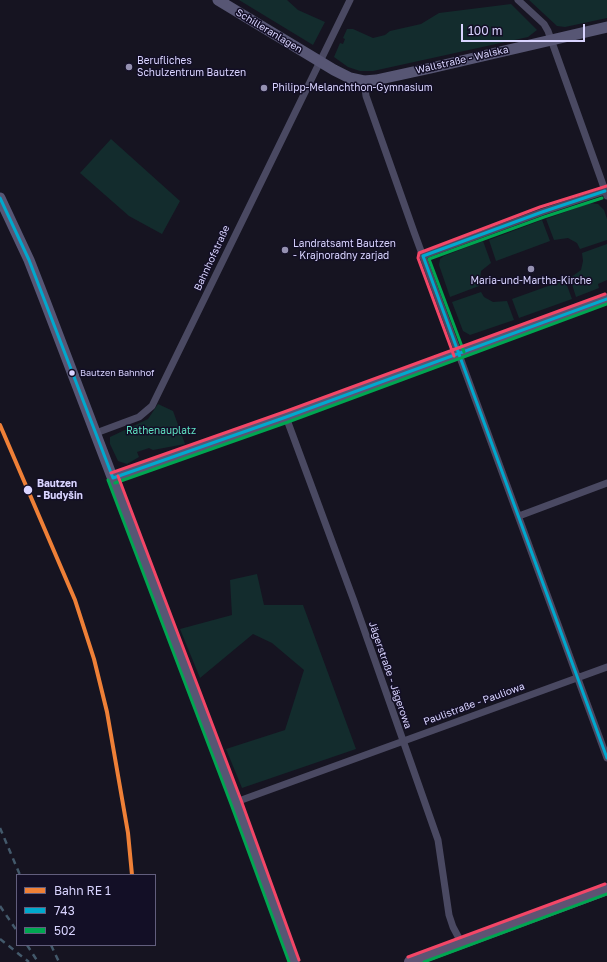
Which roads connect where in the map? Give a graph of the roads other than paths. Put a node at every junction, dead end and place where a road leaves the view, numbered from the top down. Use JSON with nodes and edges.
{"nodes":[{"id":1,"x":218,"y":0,"type":"edge"},
{"id":2,"x":350,"y":0,"type":"edge"},
{"id":3,"x":518,"y":0,"type":"edge"},
{"id":4,"x":607,"y":27,"type":"edge"},
{"id":5,"x":552,"y":39,"type":"junction"},
{"id":6,"x":320,"y":62,"type":"junction"},
{"id":7,"x":364,"y":81,"type":"junction"},
{"id":8,"x":606,"y":193,"type":"edge"},
{"id":9,"x":0,"y":198,"type":"edge"},
{"id":10,"x":423,"y":256,"type":"junction"},
{"id":11,"x":607,"y":299,"type":"edge"},
{"id":12,"x":459,"y":354,"type":"junction"},
{"id":13,"x":286,"y":417,"type":"junction"},
{"id":14,"x":96,"y":433,"type":"junction"},
{"id":15,"x":113,"y":478,"type":"junction"},
{"id":16,"x":607,"y":483,"type":"edge"},
{"id":17,"x":518,"y":516,"type":"junction"},
{"id":18,"x":607,"y":667,"type":"edge"},
{"id":19,"x":578,"y":677,"type":"junction"},
{"id":20,"x":402,"y":740,"type":"junction"},
{"id":21,"x":607,"y":758,"type":"edge"},
{"id":22,"x":236,"y":802,"type":"junction"},
{"id":23,"x":607,"y":889,"type":"edge"},
{"id":24,"x":461,"y":942,"type":"junction"},
{"id":25,"x":294,"y":962,"type":"edge"},
{"id":26,"x":410,"y":962,"type":"edge"}],
"edges":[{"from":1,"to":6,"type":"street","name":"Schilleranlagen"},
{"from":2,"to":6,"type":"street","name":"Bahnhofstraße"},
{"from":3,"to":5,"type":"street"},
{"from":4,"to":5,"type":"street","name":"Wallstraße - Walska"},
{"from":5,"to":7,"type":"street","name":"Wallstraße - Walska"},
{"from":5,"to":8,"type":"street"},
{"from":6,"to":7,"type":"street","name":"Wallstraße - Walska"},
{"from":6,"to":14,"type":"street","name":"Bahnhofstraße"},
{"from":7,"to":10,"type":"street"},
{"from":8,"to":10,"type":"street"},
{"from":9,"to":14,"type":"street"},
{"from":10,"to":12,"type":"street"},
{"from":11,"to":12,"type":"street"},
{"from":12,"to":13,"type":"street"},
{"from":12,"to":17,"type":"street"},
{"from":13,"to":15,"type":"street"},
{"from":13,"to":20,"type":"street","name":"Jägerstraße - Jägerowa"},
{"from":14,"to":15,"type":"street"},
{"from":15,"to":22,"type":"street"},
{"from":16,"to":17,"type":"street"},
{"from":17,"to":19,"type":"street"},
{"from":18,"to":19,"type":"street","name":"Paulistraße - Pauliowa"},
{"from":19,"to":20,"type":"street","name":"Paulistraße - Pauliowa"},
{"from":19,"to":21,"type":"street"},
{"from":20,"to":22,"type":"street","name":"Paulistraße - Pauliowa"},
{"from":20,"to":24,"type":"street","name":"Jägerstraße - Jägerowa"},
{"from":22,"to":25,"type":"street"},
{"from":23,"to":24,"type":"main road"},
{"from":24,"to":26,"type":"main road"}]}
